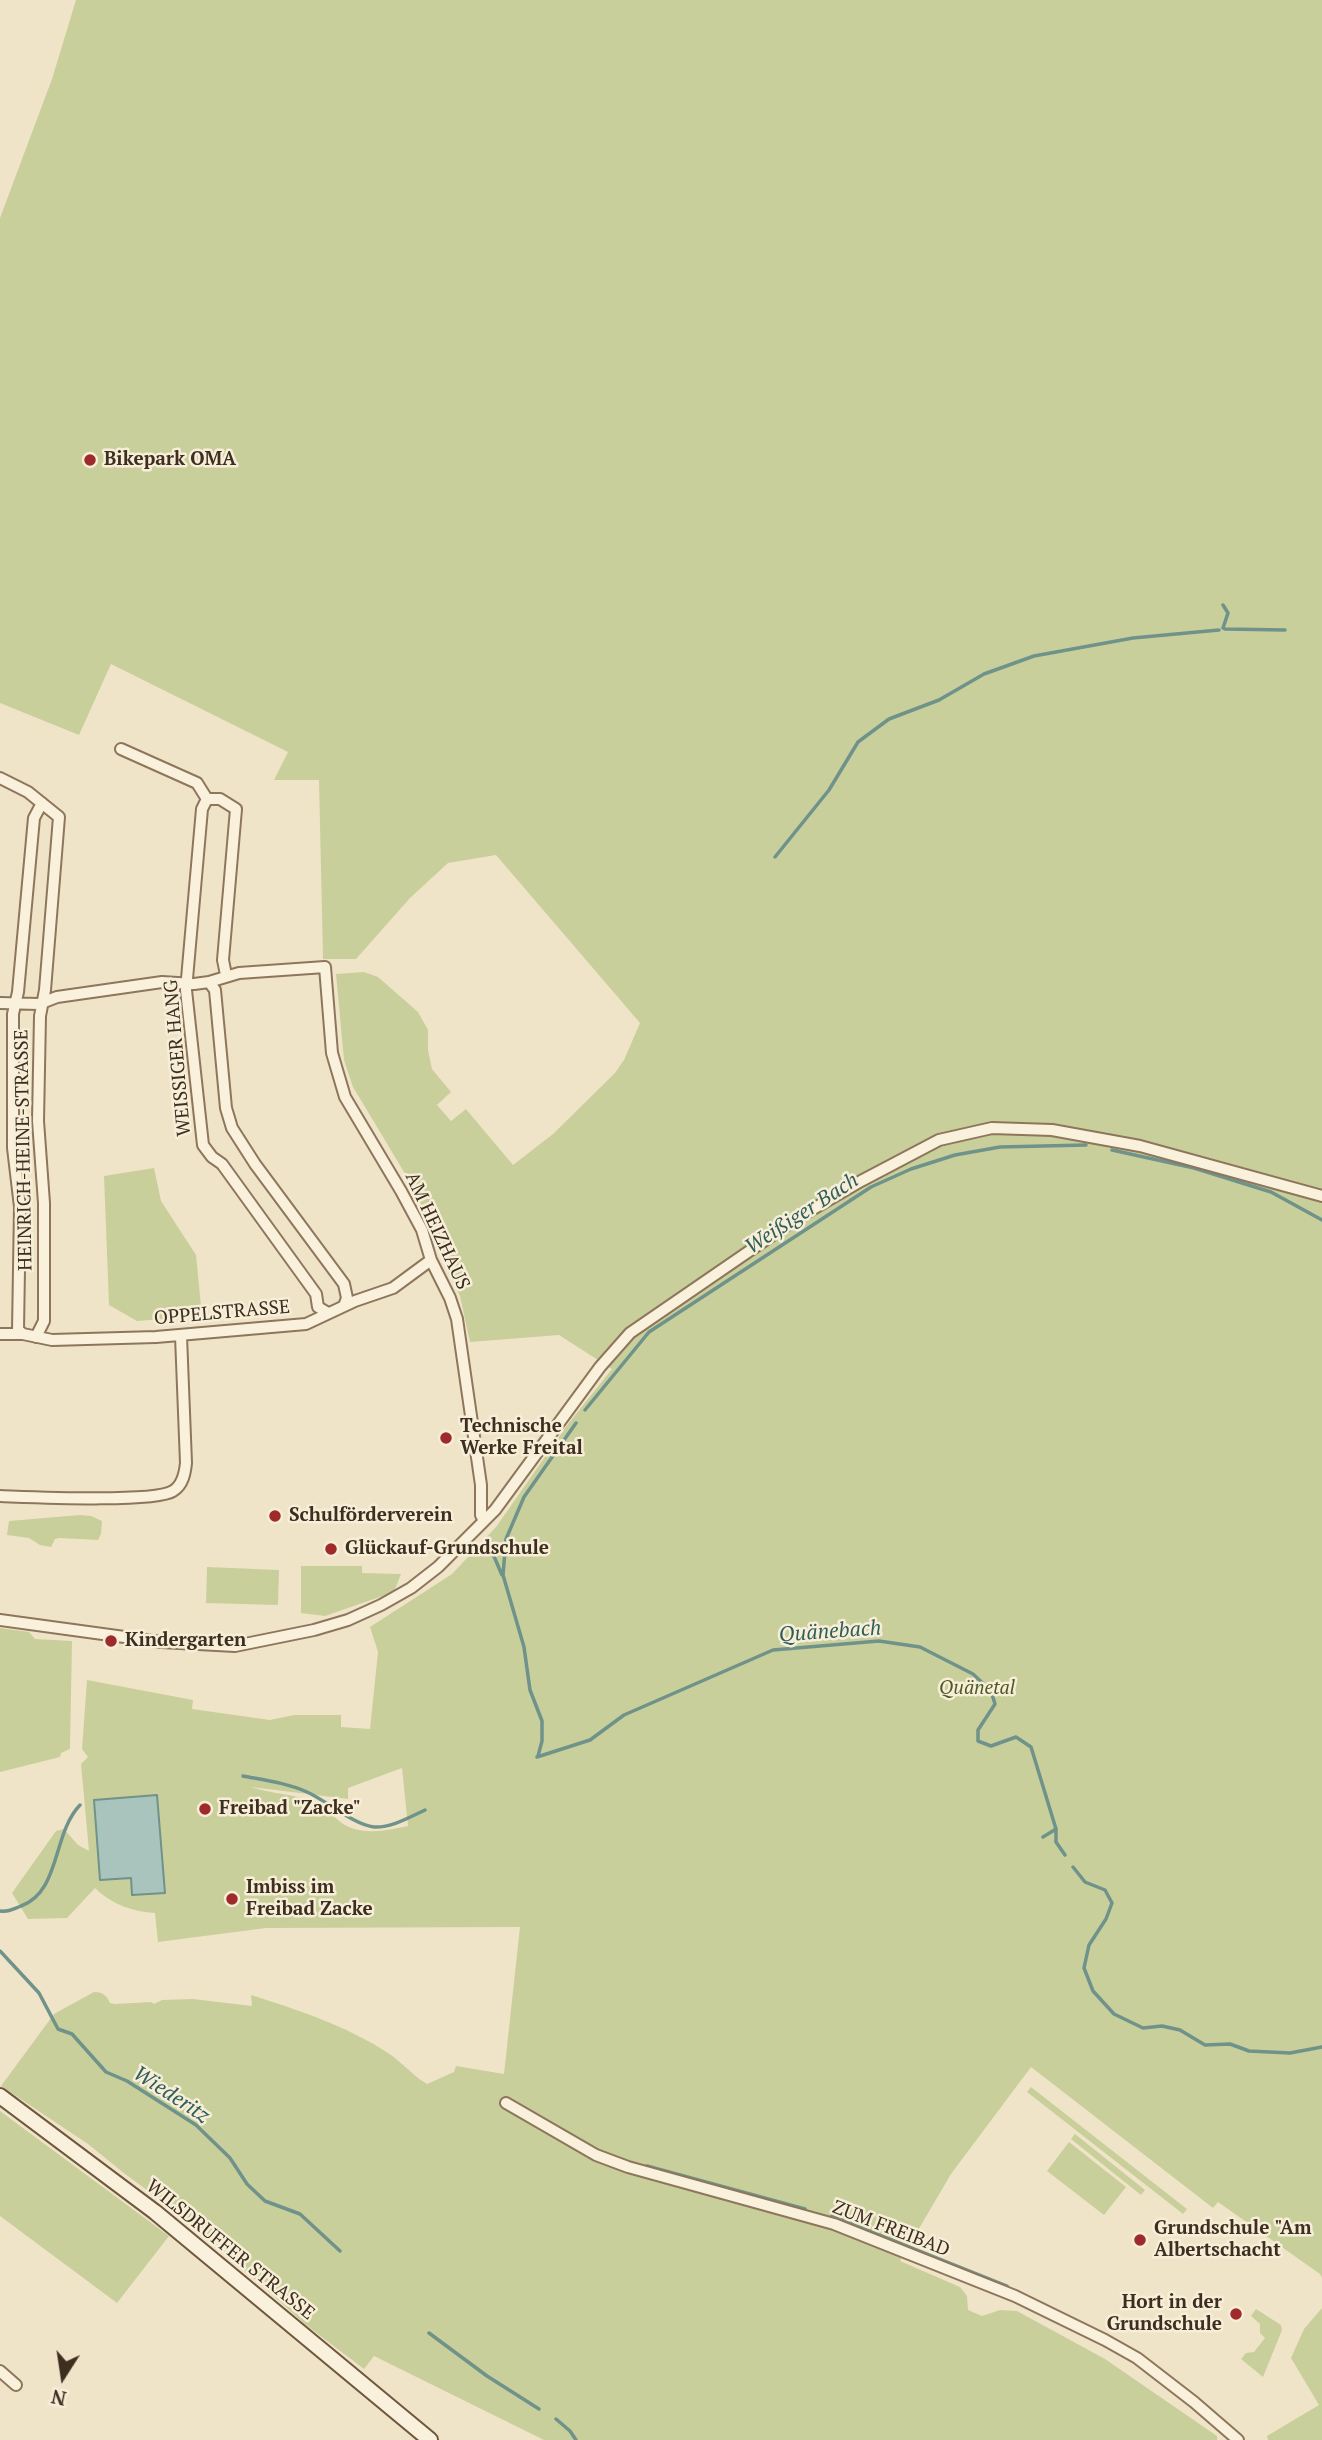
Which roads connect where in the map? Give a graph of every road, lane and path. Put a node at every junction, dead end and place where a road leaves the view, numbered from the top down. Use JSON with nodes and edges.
{"nodes":[{"id":1,"x":121,"y":749,"type":"dead end"},
{"id":2,"x":0,"y":778,"type":"edge"},
{"id":3,"x":207,"y":799,"type":"junction"},
{"id":4,"x":42,"y":803,"type":"junction"},
{"id":5,"x":226,"y":975,"type":"junction"},
{"id":6,"x":209,"y":982,"type":"junction"},
{"id":7,"x":186,"y":984,"type":"junction"},
{"id":8,"x":0,"y":1003,"type":"edge"},
{"id":9,"x":43,"y":1003,"type":"junction"},
{"id":10,"x":15,"y":1004,"type":"junction"},
{"id":11,"x":1322,"y":1196,"type":"edge"},
{"id":12,"x":430,"y":1260,"type":"junction"},
{"id":13,"x":344,"y":1306,"type":"junction"},
{"id":14,"x":328,"y":1313,"type":"junction"},
{"id":15,"x":0,"y":1334,"type":"edge"},
{"id":16,"x":23,"y":1334,"type":"junction"},
{"id":17,"x":181,"y":1336,"type":"junction"},
{"id":18,"x":36,"y":1337,"type":"junction"},
{"id":19,"x":0,"y":1496,"type":"edge"},
{"id":20,"x":484,"y":1521,"type":"junction"},
{"id":21,"x":0,"y":1620,"type":"edge"},
{"id":22,"x":0,"y":2096,"type":"edge"},
{"id":23,"x":506,"y":2103,"type":"dead end"},
{"id":24,"x":0,"y":2371,"type":"edge"},
{"id":25,"x":16,"y":2385,"type":"dead end"},
{"id":26,"x":430,"y":2440,"type":"edge"},
{"id":27,"x":1238,"y":2440,"type":"edge"}],
"edges":[{"from":1,"to":3,"type":"street"},
{"from":2,"to":4,"type":"street","name":"HEINRICH-HEINE-STRASSE"},
{"from":3,"to":5,"type":"street"},
{"from":3,"to":7,"type":"street","name":"WEISSIGER HANG"},
{"from":4,"to":9,"type":"street","name":"HEINRICH-HEINE-STRASSE"},
{"from":4,"to":10,"type":"street","name":"HEINRICH-HEINE-STRASSE"},
{"from":5,"to":6,"type":"street"},
{"from":5,"to":12,"type":"street","name":"AM HEIZHAUS"},
{"from":6,"to":7,"type":"street"},
{"from":6,"to":13,"type":"street","name":"WEISSIGER HANG"},
{"from":7,"to":9,"type":"street"},
{"from":7,"to":14,"type":"street","name":"WEISSIGER HANG"},
{"from":8,"to":10,"type":"street"},
{"from":9,"to":10,"type":"street"},
{"from":9,"to":18,"type":"street","name":"HEINRICH-HEINE-STRASSE"},
{"from":10,"to":16,"type":"street","name":"HEINRICH-HEINE-STRASSE"},
{"from":11,"to":20,"type":"street"},
{"from":12,"to":13,"type":"street","name":"OPPELSTRASSE"},
{"from":12,"to":20,"type":"street","name":"AM HEIZHAUS"},
{"from":13,"to":14,"type":"street","name":"OPPELSTRASSE"},
{"from":14,"to":17,"type":"street","name":"OPPELSTRASSE"},
{"from":15,"to":16,"type":"street","name":"OPPELSTRASSE"},
{"from":16,"to":18,"type":"street","name":"OPPELSTRASSE"},
{"from":17,"to":18,"type":"street","name":"OPPELSTRASSE"},
{"from":17,"to":19,"type":"street"},
{"from":20,"to":21,"type":"street"},
{"from":22,"to":26,"type":"main road","name":"WILSDRUFFER STRASSE"},
{"from":23,"to":27,"type":"street","name":"ZUM FREIBAD"},
{"from":24,"to":25,"type":"street"}]}
